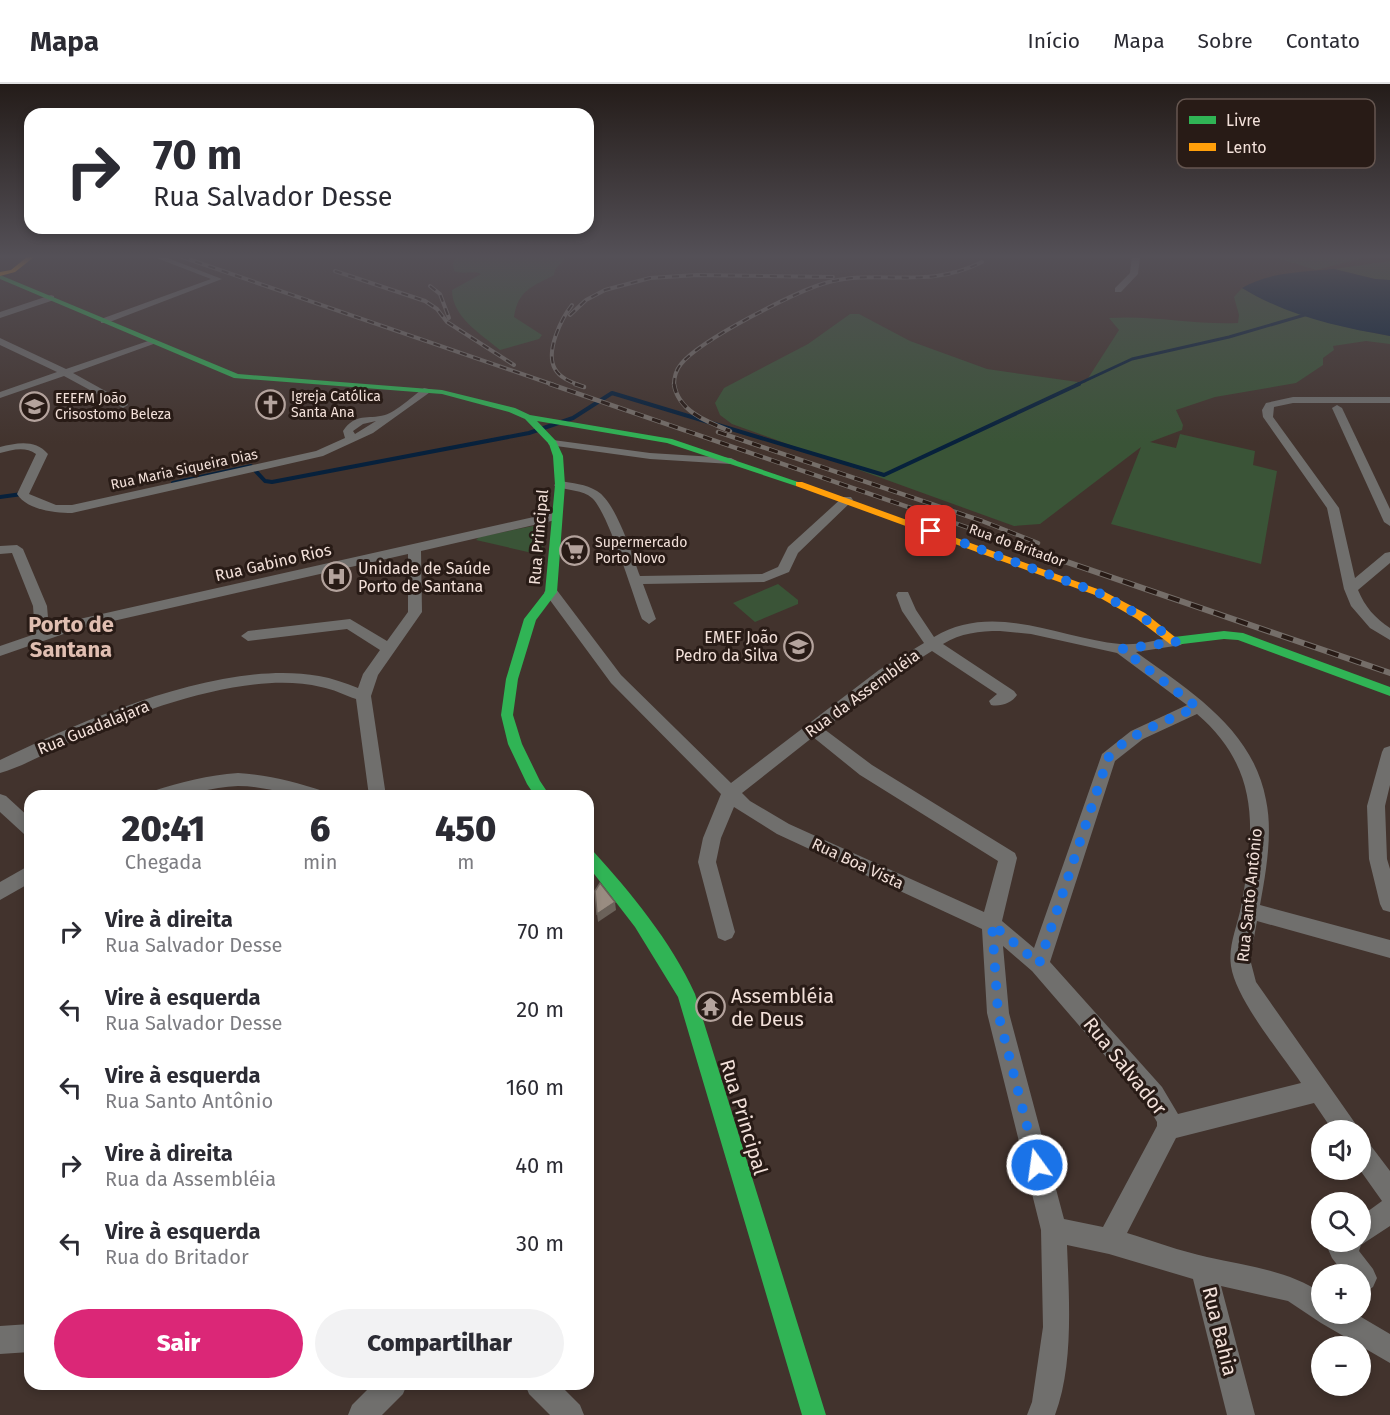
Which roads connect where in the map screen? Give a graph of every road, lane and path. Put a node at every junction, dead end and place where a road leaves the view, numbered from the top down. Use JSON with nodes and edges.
{"nodes":[{"id":1,"x":100,"y":319,"type":"edge"},
{"id":2,"x":109,"y":319,"type":"edge"},
{"id":3,"x":104,"y":321,"type":"junction"},
{"id":4,"x":0,"y":341,"type":"edge"},
{"id":5,"x":154,"y":342,"type":"junction"},
{"id":6,"x":64,"y":372,"type":"junction"},
{"id":7,"x":428,"y":390,"type":"junction"},
{"id":8,"x":0,"y":394,"type":"edge"},
{"id":9,"x":1390,"y":399,"type":"edge"},
{"id":10,"x":123,"y":405,"type":"dead end"},
{"id":11,"x":1337,"y":408,"type":"dead end"},
{"id":12,"x":528,"y":417,"type":"junction"},
{"id":13,"x":553,"y":443,"type":"junction"},
{"id":14,"x":0,"y":450,"type":"edge"},
{"id":15,"x":735,"y":461,"type":"junction"},
{"id":16,"x":560,"y":485,"type":"junction"},
{"id":17,"x":846,"y":500,"type":"junction"},
{"id":18,"x":556,"y":516,"type":"junction"},
{"id":19,"x":1390,"y":522,"type":"edge"},
{"id":20,"x":414,"y":547,"type":"junction"},
{"id":21,"x":0,"y":550,"type":"edge"},
{"id":22,"x":1390,"y":556,"type":"edge"},
{"id":23,"x":634,"y":580,"type":"junction"},
{"id":24,"x":1351,"y":589,"type":"junction"},
{"id":25,"x":551,"y":592,"type":"junction"},
{"id":26,"x":903,"y":595,"type":"dead end"},
{"id":27,"x":649,"y":619,"type":"dead end"},
{"id":28,"x":42,"y":635,"type":"junction"},
{"id":29,"x":1390,"y":635,"type":"edge"},
{"id":30,"x":248,"y":636,"type":"dead end"},
{"id":31,"x":1176,"y":642,"type":"junction"},
{"id":32,"x":932,"y":644,"type":"junction"},
{"id":33,"x":389,"y":649,"type":"junction"},
{"id":34,"x":1122,"y":649,"type":"junction"},
{"id":35,"x":0,"y":651,"type":"edge"},
{"id":36,"x":1390,"y":692,"type":"edge"},
{"id":37,"x":363,"y":696,"type":"junction"},
{"id":38,"x":997,"y":701,"type":"dead end"},
{"id":39,"x":1197,"y":707,"type":"junction"},
{"id":40,"x":812,"y":728,"type":"junction"},
{"id":41,"x":1390,"y":752,"type":"edge"},
{"id":42,"x":0,"y":767,"type":"edge"},
{"id":43,"x":176,"y":790,"type":"edge"},
{"id":44,"x":301,"y":790,"type":"edge"},
{"id":45,"x":377,"y":790,"type":"edge"},
{"id":46,"x":538,"y":790,"type":"edge"},
{"id":47,"x":731,"y":792,"type":"junction"},
{"id":48,"x":0,"y":801,"type":"edge"},
{"id":49,"x":24,"y":823,"type":"edge"},
{"id":50,"x":1384,"y":861,"type":"edge"},
{"id":51,"x":594,"y":862,"type":"edge"},
{"id":52,"x":24,"y":877,"type":"edge"},
{"id":53,"x":0,"y":892,"type":"edge"},
{"id":54,"x":1390,"y":904,"type":"edge"},
{"id":55,"x":1250,"y":911,"type":"junction"},
{"id":56,"x":992,"y":924,"type":"junction"},
{"id":57,"x":725,"y":932,"type":"dead end"},
{"id":58,"x":1390,"y":949,"type":"edge"},
{"id":59,"x":1039,"y":964,"type":"junction"},
{"id":60,"x":1319,"y":1090,"type":"junction"},
{"id":61,"x":1339,"y":1120,"type":"edge"},
{"id":62,"x":1168,"y":1128,"type":"junction"},
{"id":63,"x":1371,"y":1165,"type":"edge"},
{"id":64,"x":1390,"y":1192,"type":"edge"},
{"id":65,"x":1390,"y":1210,"type":"edge"},
{"id":66,"x":1371,"y":1225,"type":"edge"},
{"id":67,"x":1054,"y":1230,"type":"junction"},
{"id":68,"x":1109,"y":1241,"type":"junction"},
{"id":69,"x":1343,"y":1252,"type":"edge"},
{"id":70,"x":1353,"y":1264,"type":"edge"},
{"id":71,"x":1204,"y":1269,"type":"junction"},
{"id":72,"x":1311,"y":1301,"type":"edge"},
{"id":73,"x":1348,"y":1324,"type":"edge"},
{"id":74,"x":24,"y":1338,"type":"edge"},
{"id":75,"x":0,"y":1340,"type":"edge"},
{"id":76,"x":1390,"y":1349,"type":"edge"},
{"id":77,"x":387,"y":1390,"type":"edge"},
{"id":78,"x":545,"y":1390,"type":"edge"},
{"id":79,"x":362,"y":1415,"type":"edge"},
{"id":80,"x":570,"y":1415,"type":"edge"},
{"id":81,"x":814,"y":1415,"type":"edge"},
{"id":82,"x":1041,"y":1415,"type":"edge"},
{"id":83,"x":1240,"y":1415,"type":"edge"}],
"edges":[{"from":1,"to":3,"type":"street","name":"Rua do Britador"},
{"from":2,"to":3,"type":"street"},
{"from":3,"to":5,"type":"street","name":"Rua do Britador"},
{"from":4,"to":6,"type":"street"},
{"from":5,"to":6,"type":"street"},
{"from":5,"to":7,"type":"street","name":"Rua do Britador"},
{"from":6,"to":8,"type":"street"},
{"from":6,"to":10,"type":"street"},
{"from":7,"to":12,"type":"street","name":"Rua do Britador"},
{"from":7,"to":14,"type":"street","name":"Rua Maria Siqueira Dias"},
{"from":9,"to":24,"type":"street"},
{"from":11,"to":19,"type":"street"},
{"from":12,"to":13,"type":"street"},
{"from":12,"to":15,"type":"street","name":"Rua do Britador"},
{"from":13,"to":15,"type":"street","name":"Rua do Britador"},
{"from":13,"to":16,"type":"street","name":"Rua Principal"},
{"from":15,"to":17,"type":"street","name":"Rua do Britador"},
{"from":16,"to":18,"type":"street","name":"Rua Principal"},
{"from":16,"to":23,"type":"street"},
{"from":17,"to":23,"type":"street"},
{"from":17,"to":31,"type":"street","name":"Rua do Britador"},
{"from":18,"to":20,"type":"street","name":"Rua Gabino Rios"},
{"from":18,"to":25,"type":"street","name":"Rua Principal"},
{"from":20,"to":28,"type":"street","name":"Rua Gabino Rios"},
{"from":20,"to":33,"type":"street"},
{"from":21,"to":28,"type":"street"},
{"from":22,"to":24,"type":"street"},
{"from":23,"to":27,"type":"street"},
{"from":24,"to":29,"type":"street"},
{"from":25,"to":46,"type":"street","name":"Rua Principal"},
{"from":25,"to":47,"type":"street"},
{"from":26,"to":32,"type":"street"},
{"from":28,"to":35,"type":"street","name":"Rua Gabino Rios"},
{"from":30,"to":33,"type":"street"},
{"from":31,"to":34,"type":"street","name":"Rua da Assembléia"},
{"from":31,"to":36,"type":"street","name":"Rua da Assembléia"},
{"from":32,"to":34,"type":"street","name":"Rua da Assembléia"},
{"from":32,"to":38,"type":"street"},
{"from":32,"to":40,"type":"street","name":"Rua da Assembléia"},
{"from":33,"to":37,"type":"street"},
{"from":34,"to":39,"type":"street","name":"Rua Santo Antônio"},
{"from":37,"to":42,"type":"street","name":"Rua Guadalajara"},
{"from":37,"to":45,"type":"street"},
{"from":39,"to":55,"type":"street","name":"Rua Santo Antônio"},
{"from":39,"to":59,"type":"street"},
{"from":40,"to":47,"type":"street","name":"Rua da Assembléia"},
{"from":40,"to":56,"type":"street"},
{"from":41,"to":50,"type":"street"},
{"from":43,"to":44,"type":"street"},
{"from":47,"to":56,"type":"street","name":"Rua Boa Vista"},
{"from":47,"to":57,"type":"street","name":"Rua da Assembléia"},
{"from":48,"to":49,"type":"street"},
{"from":50,"to":54,"type":"street"},
{"from":51,"to":81,"type":"street","name":"Rua Principal"},
{"from":52,"to":53,"type":"street"},
{"from":55,"to":58,"type":"street"},
{"from":55,"to":60,"type":"street","name":"Rua Santo Antônio"},
{"from":56,"to":59,"type":"street","name":"Rua Boa Vista"},
{"from":56,"to":67,"type":"street"},
{"from":59,"to":62,"type":"street","name":"Rua Salvador"},
{"from":60,"to":61,"type":"street","name":"Rua Santo Antônio"},
{"from":60,"to":62,"type":"street"},
{"from":62,"to":68,"type":"street","name":"Rua Salvador"},
{"from":63,"to":64,"type":"street"},
{"from":65,"to":66,"type":"street"},
{"from":67,"to":68,"type":"street"},
{"from":67,"to":82,"type":"street"},
{"from":68,"to":71,"type":"street"},
{"from":69,"to":70,"type":"street"},
{"from":71,"to":72,"type":"street","name":"Rua Bahia"},
{"from":71,"to":83,"type":"street","name":"Rua Bahia"},
{"from":73,"to":76,"type":"street"},
{"from":74,"to":75,"type":"street"},
{"from":77,"to":79,"type":"street"},
{"from":78,"to":80,"type":"street"}]}
